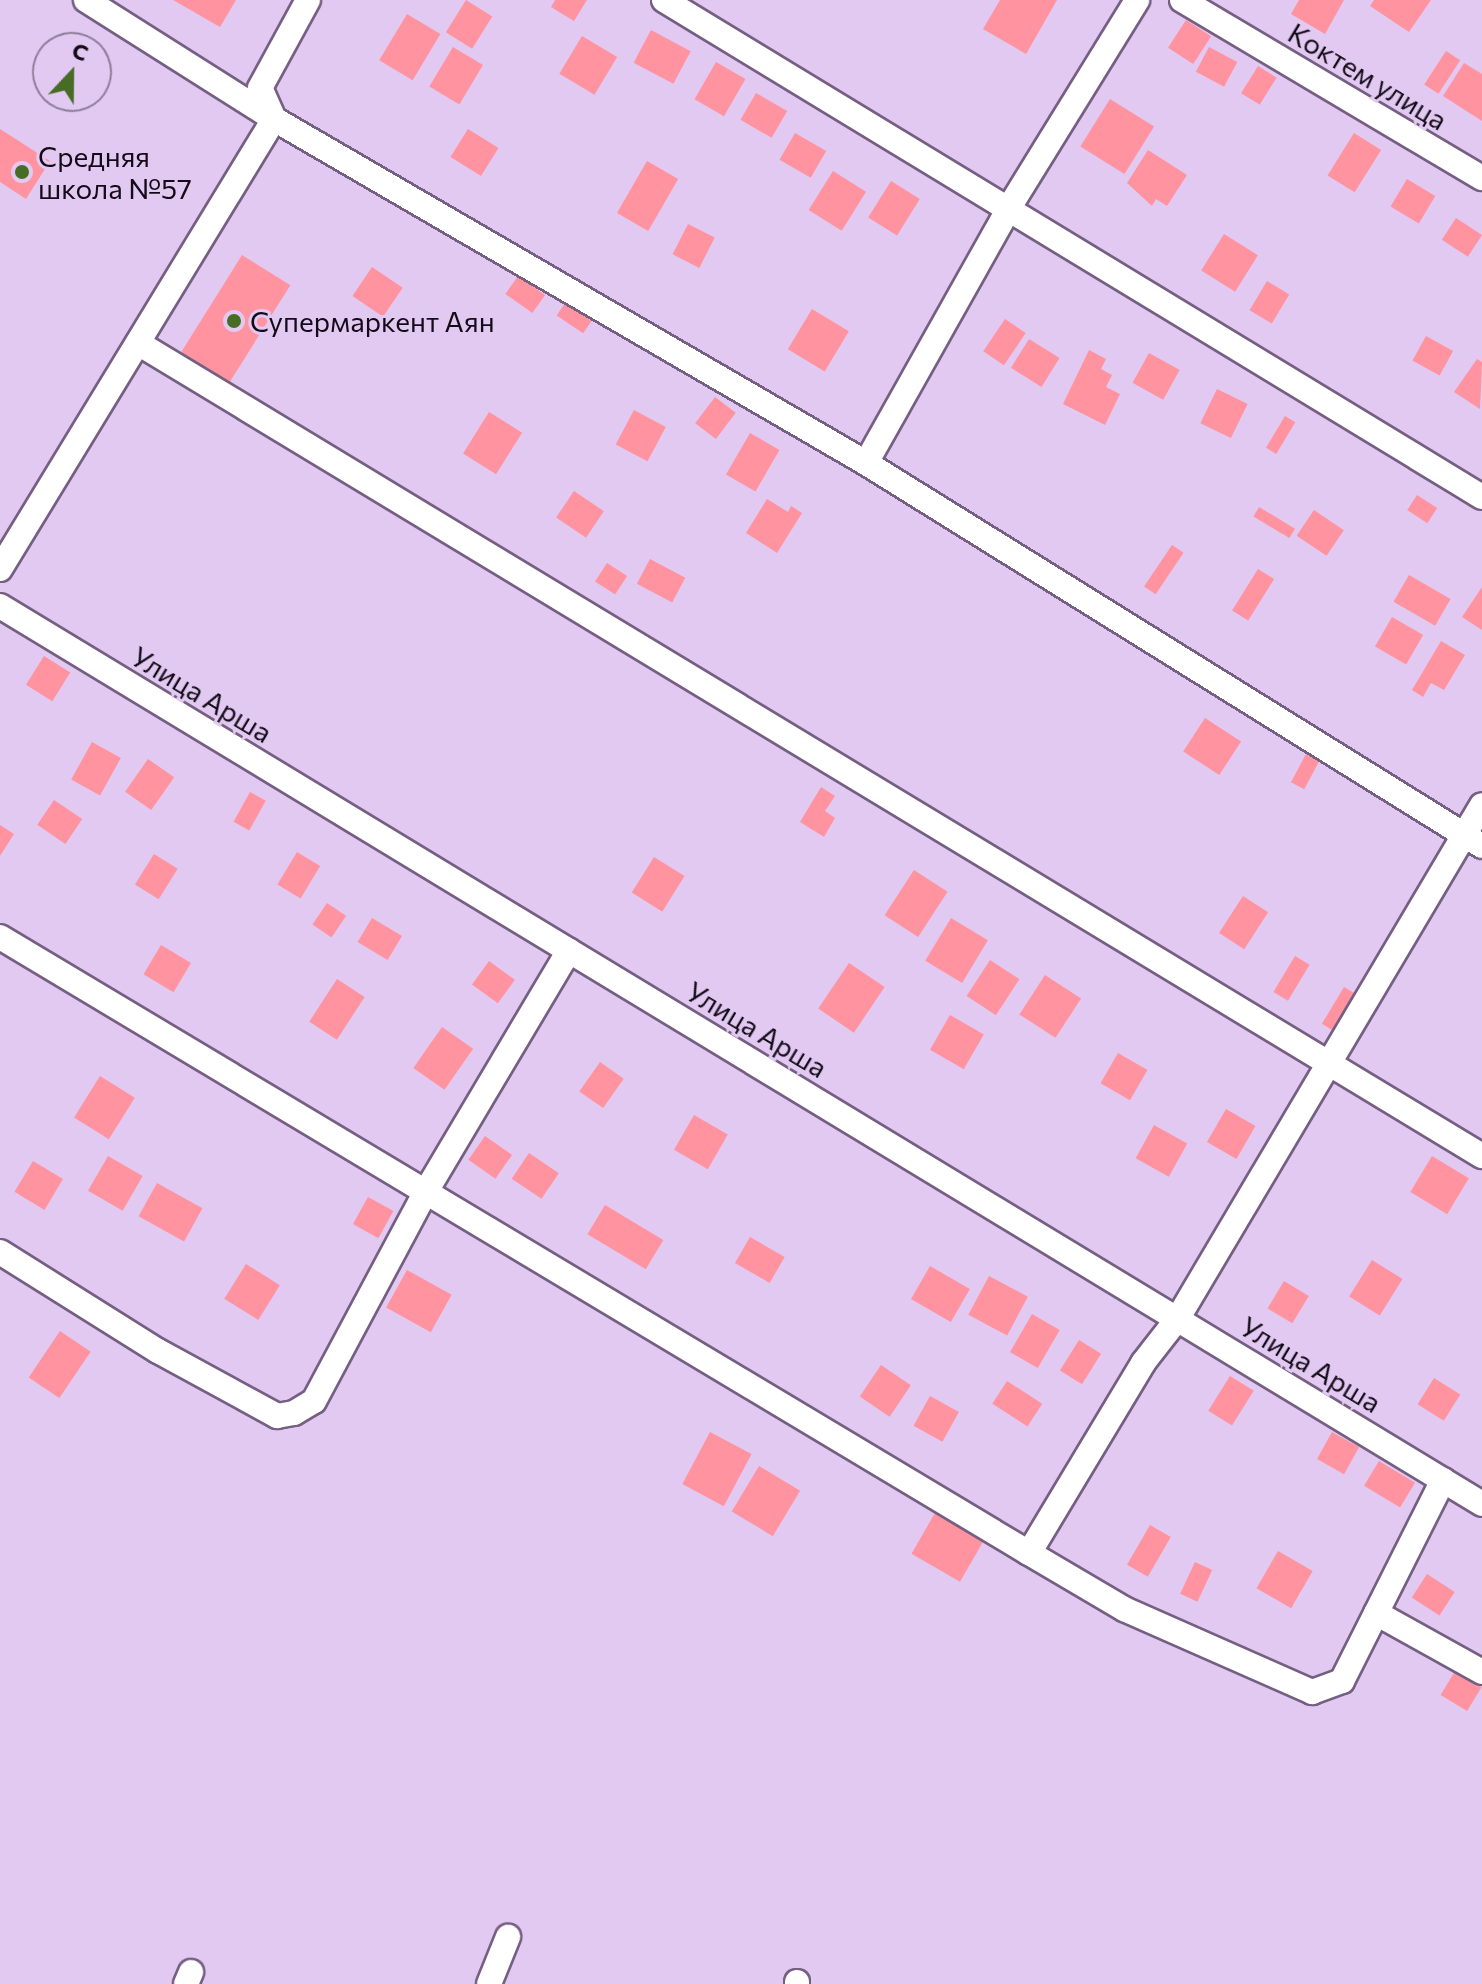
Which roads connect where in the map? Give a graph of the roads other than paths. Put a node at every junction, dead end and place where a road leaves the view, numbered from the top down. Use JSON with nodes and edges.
{"nodes":[{"id":1,"x":86,"y":0,"type":"edge"},
{"id":2,"x":308,"y":0,"type":"edge"},
{"id":3,"x":664,"y":0,"type":"edge"},
{"id":4,"x":1137,"y":0,"type":"edge"},
{"id":5,"x":1182,"y":0,"type":"edge"},
{"id":6,"x":274,"y":119,"type":"junction"},
{"id":7,"x":1482,"y":178,"type":"edge"},
{"id":8,"x":1010,"y":206,"type":"junction"},
{"id":9,"x":138,"y":343,"type":"junction"},
{"id":10,"x":866,"y":463,"type":"junction"},
{"id":11,"x":1482,"y":497,"type":"edge"},
{"id":12,"x":0,"y":569,"type":"edge"},
{"id":13,"x":0,"y":606,"type":"edge"},
{"id":14,"x":1482,"y":805,"type":"edge"},
{"id":15,"x":1473,"y":841,"type":"edge"},
{"id":16,"x":0,"y":937,"type":"edge"},
{"id":17,"x":569,"y":950,"type":"junction"},
{"id":18,"x":1331,"y":1064,"type":"junction"},
{"id":19,"x":1482,"y":1156,"type":"edge"},
{"id":20,"x":425,"y":1193,"type":"junction"},
{"id":21,"x":0,"y":1252,"type":"edge"},
{"id":22,"x":1178,"y":1318,"type":"junction"},
{"id":23,"x":1443,"y":1480,"type":"junction"},
{"id":24,"x":1482,"y":1504,"type":"edge"},
{"id":25,"x":1029,"y":1553,"type":"junction"},
{"id":26,"x":1376,"y":1613,"type":"junction"},
{"id":27,"x":1482,"y":1672,"type":"edge"},
{"id":28,"x":508,"y":1937,"type":"dead end"},
{"id":29,"x":489,"y":1984,"type":"edge"}],
"edges":[{"from":1,"to":6,"type":"street"},
{"from":2,"to":6,"type":"street"},
{"from":3,"to":8,"type":"street"},
{"from":4,"to":8,"type":"street"},
{"from":5,"to":7,"type":"street","name":"Коктем улица"},
{"from":6,"to":9,"type":"street"},
{"from":6,"to":10,"type":"street"},
{"from":8,"to":10,"type":"street"},
{"from":8,"to":11,"type":"street"},
{"from":9,"to":12,"type":"street"},
{"from":9,"to":18,"type":"street"},
{"from":10,"to":15,"type":"street"},
{"from":13,"to":17,"type":"street","name":"Улица Арша"},
{"from":14,"to":15,"type":"street"},
{"from":15,"to":18,"type":"street"},
{"from":16,"to":20,"type":"street"},
{"from":17,"to":20,"type":"street"},
{"from":17,"to":22,"type":"street","name":"Улица Арша"},
{"from":18,"to":19,"type":"street"},
{"from":18,"to":22,"type":"street"},
{"from":20,"to":21,"type":"street"},
{"from":20,"to":25,"type":"street"},
{"from":22,"to":23,"type":"street","name":"Улица Арша"},
{"from":22,"to":25,"type":"street"},
{"from":23,"to":24,"type":"street","name":"Улица Арша"},
{"from":23,"to":26,"type":"street"},
{"from":25,"to":26,"type":"street"},
{"from":26,"to":27,"type":"street"},
{"from":28,"to":29,"type":"street"}]}
